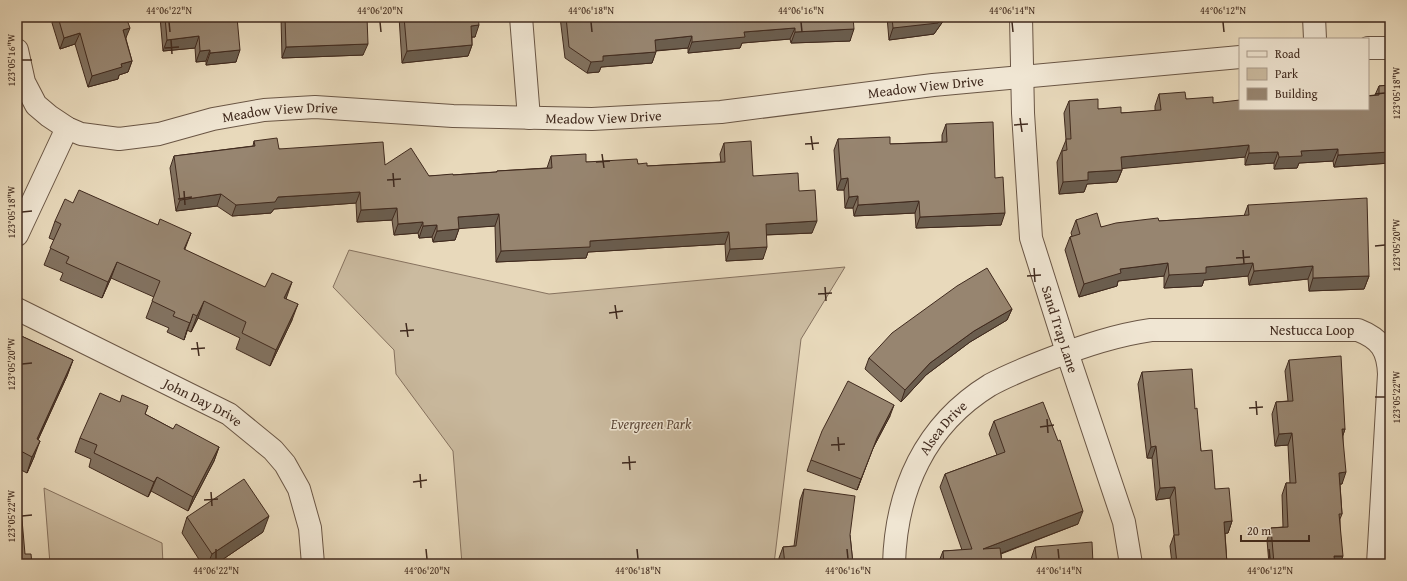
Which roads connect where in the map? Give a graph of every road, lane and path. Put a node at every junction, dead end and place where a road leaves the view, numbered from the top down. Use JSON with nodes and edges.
{"nodes":[{"id":1,"x":521,"y":17,"type":"edge"},
{"id":2,"x":1021,"y":17,"type":"edge"},
{"id":3,"x":1314,"y":17,"type":"edge"},
{"id":4,"x":1315,"y":38,"type":"edge"},
{"id":5,"x":1369,"y":48,"type":"edge"},
{"id":6,"x":1390,"y":48,"type":"edge"},
{"id":7,"x":17,"y":50,"type":"edge"},
{"id":8,"x":1239,"y":57,"type":"edge"},
{"id":9,"x":1024,"y":77,"type":"junction"},
{"id":10,"x":528,"y":118,"type":"junction"},
{"id":11,"x":67,"y":128,"type":"junction"},
{"id":12,"x":17,"y":236,"type":"edge"},
{"id":13,"x":17,"y":309,"type":"edge"},
{"id":14,"x":1067,"y":352,"type":"junction"},
{"id":15,"x":313,"y":564,"type":"edge"},
{"id":16,"x":894,"y":564,"type":"edge"},
{"id":17,"x":1131,"y":564,"type":"edge"},
{"id":18,"x":1378,"y":564,"type":"edge"}],
"edges":[{"from":1,"to":10,"type":"street"},
{"from":2,"to":9,"type":"street","name":"Sand Trap Lane"},
{"from":3,"to":4,"type":"street"},
{"from":5,"to":6,"type":"street"},
{"from":7,"to":11,"type":"street","name":"Meadow View Drive"},
{"from":8,"to":9,"type":"street","name":"Meadow View Drive"},
{"from":9,"to":10,"type":"street","name":"Meadow View Drive"},
{"from":9,"to":14,"type":"street","name":"Sand Trap Lane"},
{"from":10,"to":11,"type":"street","name":"Meadow View Drive"},
{"from":11,"to":12,"type":"street"},
{"from":13,"to":15,"type":"street","name":"John Day Drive"},
{"from":14,"to":16,"type":"street","name":"Alsea Drive"},
{"from":14,"to":17,"type":"street","name":"Sand Trap Lane"},
{"from":14,"to":18,"type":"street","name":"Nestucca Loop"}]}
